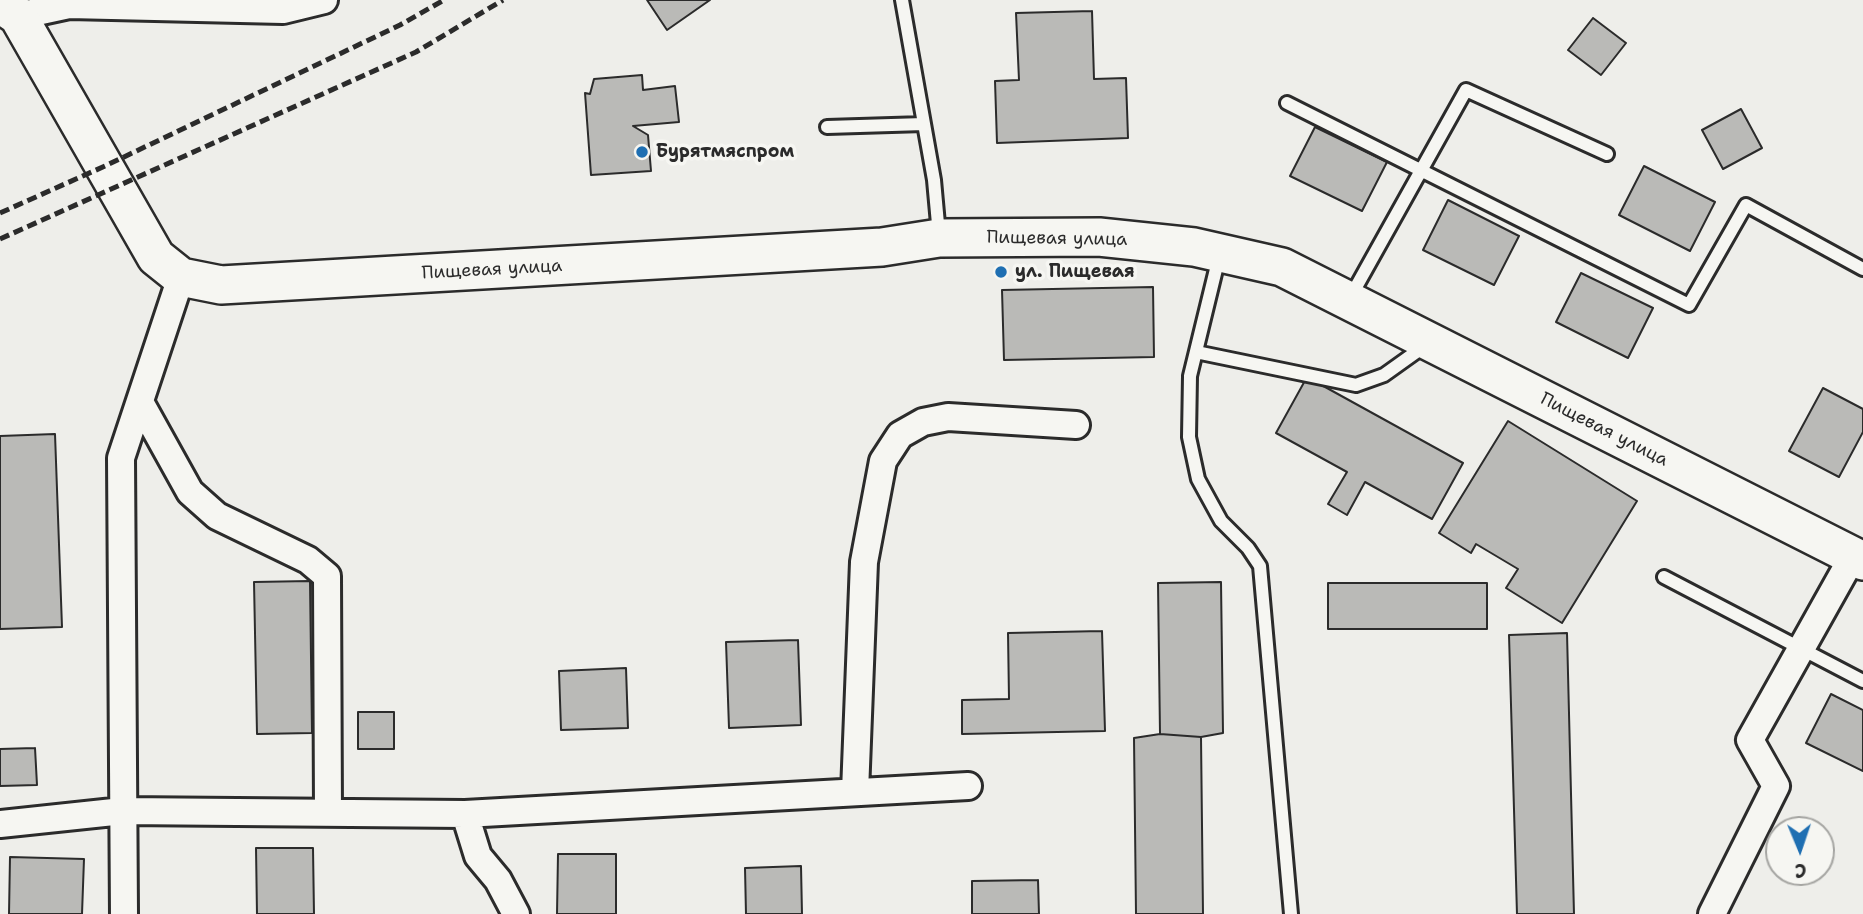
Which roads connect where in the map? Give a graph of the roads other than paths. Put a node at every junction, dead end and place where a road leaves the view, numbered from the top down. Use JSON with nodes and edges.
{"nodes":[{"id":1,"x":324,"y":0,"type":"edge"},
{"id":2,"x":902,"y":0,"type":"edge"},
{"id":3,"x":9,"y":10,"type":"edge"},
{"id":4,"x":1287,"y":103,"type":"dead end"},
{"id":5,"x":924,"y":124,"type":"junction"},
{"id":6,"x":827,"y":127,"type":"dead end"},
{"id":7,"x":1607,"y":154,"type":"dead end"},
{"id":8,"x":1421,"y":171,"type":"junction"},
{"id":9,"x":939,"y":238,"type":"junction"},
{"id":10,"x":1220,"y":253,"type":"junction"},
{"id":11,"x":1863,"y":270,"type":"edge"},
{"id":12,"x":181,"y":277,"type":"junction"},
{"id":13,"x":1348,"y":301,"type":"junction"},
{"id":14,"x":1430,"y":342,"type":"junction"},
{"id":15,"x":1196,"y":352,"type":"junction"},
{"id":16,"x":140,"y":401,"type":"junction"},
{"id":17,"x":1076,"y":425,"type":"dead end"},
{"id":18,"x":1858,"y":558,"type":"edge"},
{"id":19,"x":1664,"y":578,"type":"dead end"},
{"id":20,"x":1801,"y":649,"type":"junction"},
{"id":21,"x":1863,"y":681,"type":"edge"},
{"id":22,"x":968,"y":786,"type":"dead end"},
{"id":23,"x":855,"y":792,"type":"junction"},
{"id":24,"x":122,"y":811,"type":"junction"},
{"id":25,"x":328,"y":813,"type":"junction"},
{"id":26,"x":465,"y":814,"type":"junction"},
{"id":27,"x":0,"y":824,"type":"edge"},
{"id":28,"x":124,"y":914,"type":"edge"},
{"id":29,"x":516,"y":914,"type":"edge"},
{"id":30,"x":1291,"y":914,"type":"edge"},
{"id":31,"x":1712,"y":914,"type":"edge"}],
"edges":[{"from":1,"to":3,"type":"street"},
{"from":2,"to":5,"type":"lane"},
{"from":3,"to":12,"type":"main road"},
{"from":4,"to":8,"type":"lane"},
{"from":5,"to":6,"type":"lane"},
{"from":5,"to":9,"type":"lane"},
{"from":7,"to":8,"type":"lane"},
{"from":8,"to":11,"type":"lane"},
{"from":8,"to":13,"type":"lane"},
{"from":9,"to":10,"type":"main road","name":"Пищевая улица"},
{"from":9,"to":12,"type":"main road","name":"Пищевая улица"},
{"from":10,"to":13,"type":"main road","name":"Пищевая улица"},
{"from":10,"to":15,"type":"lane"},
{"from":12,"to":16,"type":"street"},
{"from":13,"to":14,"type":"main road","name":"Пищевая улица"},
{"from":14,"to":15,"type":"lane"},
{"from":14,"to":18,"type":"main road","name":"Пищевая улица"},
{"from":15,"to":30,"type":"lane"},
{"from":16,"to":24,"type":"street"},
{"from":16,"to":25,"type":"street"},
{"from":17,"to":23,"type":"street"},
{"from":18,"to":20,"type":"street"},
{"from":19,"to":20,"type":"lane"},
{"from":20,"to":21,"type":"lane"},
{"from":20,"to":31,"type":"street"},
{"from":22,"to":23,"type":"street"},
{"from":23,"to":26,"type":"street"},
{"from":24,"to":25,"type":"street"},
{"from":24,"to":27,"type":"street"},
{"from":24,"to":28,"type":"street"},
{"from":25,"to":26,"type":"street"},
{"from":26,"to":29,"type":"street"}]}
